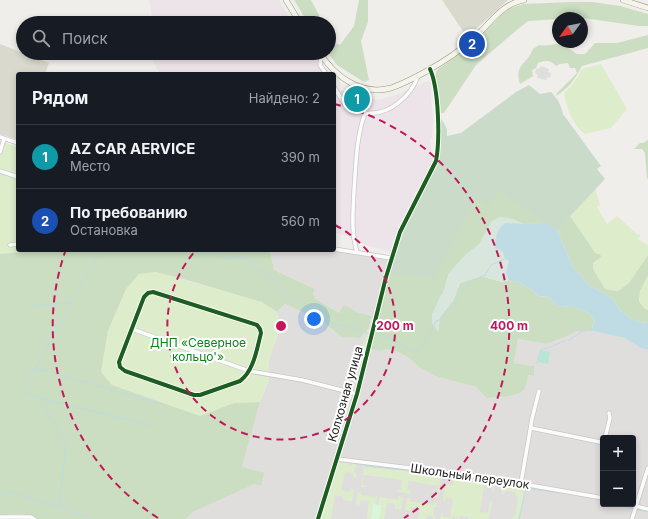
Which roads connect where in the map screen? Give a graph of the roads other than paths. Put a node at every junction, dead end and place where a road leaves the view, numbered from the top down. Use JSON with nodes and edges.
{"nodes":[{"id":1,"x":286,"y":0,"type":"edge"},
{"id":2,"x":524,"y":0,"type":"edge"},
{"id":3,"x":623,"y":0,"type":"edge"},
{"id":4,"x":648,"y":8,"type":"edge"},
{"id":5,"x":296,"y":16,"type":"edge"},
{"id":6,"x":320,"y":60,"type":"edge"},
{"id":7,"x":325,"y":60,"type":"edge"},
{"id":8,"x":430,"y":70,"type":"junction"},
{"id":9,"x":325,"y":72,"type":"edge"},
{"id":10,"x":336,"y":72,"type":"edge"},
{"id":11,"x":336,"y":72,"type":"edge"},
{"id":12,"x":418,"y":76,"type":"junction"},
{"id":13,"x":336,"y":90,"type":"edge"},
{"id":14,"x":365,"y":112,"type":"junction"},
{"id":15,"x":0,"y":137,"type":"edge"},
{"id":16,"x":4,"y":139,"type":"junction"},
{"id":17,"x":16,"y":142,"type":"edge"},
{"id":18,"x":0,"y":152,"type":"edge"},
{"id":19,"x":0,"y":171,"type":"edge"},
{"id":20,"x":16,"y":176,"type":"edge"},
{"id":21,"x":16,"y":244,"type":"edge"},
{"id":22,"x":10,"y":245,"type":"dead end"},
{"id":23,"x":336,"y":249,"type":"edge"},
{"id":24,"x":357,"y":252,"type":"junction"},
{"id":25,"x":391,"y":258,"type":"junction"},
{"id":26,"x":132,"y":329,"type":"junction"},
{"id":27,"x":249,"y":371,"type":"junction"},
{"id":28,"x":539,"y":390,"type":"dead end"},
{"id":29,"x":357,"y":394,"type":"junction"},
{"id":30,"x":609,"y":413,"type":"dead end"},
{"id":31,"x":531,"y":428,"type":"junction"},
{"id":32,"x":606,"y":435,"type":"edge"},
{"id":33,"x":600,"y":442,"type":"edge"},
{"id":34,"x":337,"y":459,"type":"junction"},
{"id":35,"x":648,"y":468,"type":"edge"},
{"id":36,"x":521,"y":484,"type":"junction"},
{"id":37,"x":600,"y":497,"type":"edge"},
{"id":38,"x":636,"y":507,"type":"junction"},
{"id":39,"x":648,"y":510,"type":"edge"},
{"id":40,"x":0,"y":517,"type":"edge"},
{"id":41,"x":34,"y":519,"type":"edge"},
{"id":42,"x":318,"y":519,"type":"edge"},
{"id":43,"x":632,"y":519,"type":"edge"}],
"edges":[{"from":1,"to":5,"type":"main road"},
{"from":2,"to":8,"type":"main road"},
{"from":3,"to":4,"type":"main road"},
{"from":6,"to":9,"type":"street"},
{"from":7,"to":10,"type":"main road"},
{"from":8,"to":12,"type":"main road"},
{"from":8,"to":25,"type":"street","name":"Колхозная улица"},
{"from":11,"to":12,"type":"main road"},
{"from":12,"to":14,"type":"street"},
{"from":13,"to":14,"type":"street"},
{"from":14,"to":24,"type":"street"},
{"from":15,"to":16,"type":"street"},
{"from":16,"to":17,"type":"street"},
{"from":16,"to":18,"type":"street"},
{"from":19,"to":20,"type":"street"},
{"from":21,"to":22,"type":"street"},
{"from":23,"to":24,"type":"street"},
{"from":24,"to":25,"type":"street"},
{"from":25,"to":29,"type":"street","name":"Колхозная улица"},
{"from":26,"to":27,"type":"street"},
{"from":26,"to":27,"type":"street"},
{"from":26,"to":27,"type":"street"},
{"from":27,"to":29,"type":"street"},
{"from":28,"to":31,"type":"street"},
{"from":29,"to":34,"type":"street","name":"Колхозная улица"},
{"from":30,"to":32,"type":"street"},
{"from":31,"to":33,"type":"street"},
{"from":31,"to":36,"type":"street"},
{"from":34,"to":36,"type":"street","name":"Школьный переулок"},
{"from":34,"to":42,"type":"street","name":"Колхозная улица"},
{"from":35,"to":38,"type":"street"},
{"from":36,"to":37,"type":"street","name":"Школьный переулок"},
{"from":38,"to":39,"type":"street"},
{"from":38,"to":43,"type":"street"},
{"from":40,"to":41,"type":"street"}]}
